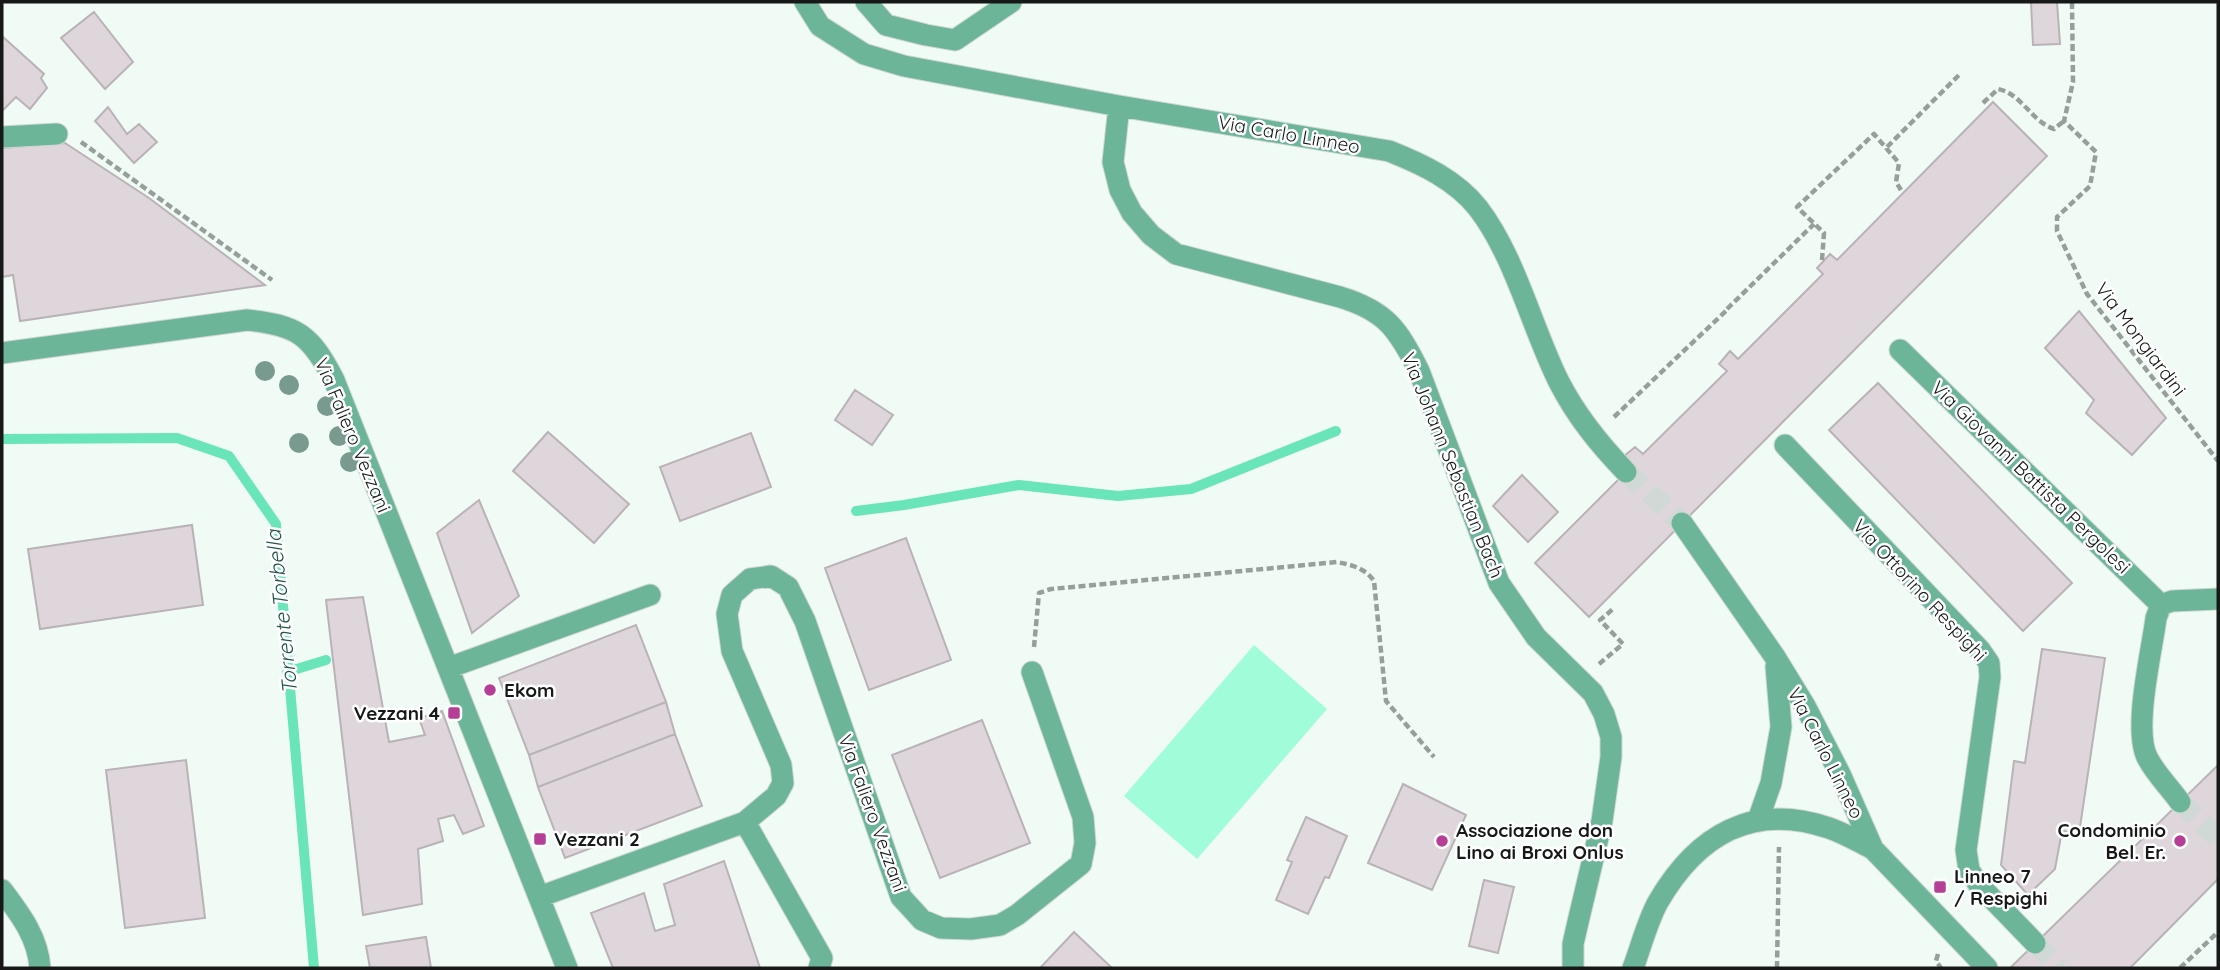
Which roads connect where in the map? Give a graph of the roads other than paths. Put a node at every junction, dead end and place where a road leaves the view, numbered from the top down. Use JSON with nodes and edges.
{"nodes":[{"id":1,"x":805,"y":2,"type":"edge"},
{"id":2,"x":866,"y":2,"type":"edge"},
{"id":3,"x":1011,"y":2,"type":"edge"},
{"id":4,"x":1119,"y":106,"type":"junction"},
{"id":5,"x":57,"y":134,"type":"road end"},
{"id":6,"x":2,"y":137,"type":"edge"},
{"id":7,"x":1900,"y":350,"type":"dead end"},
{"id":8,"x":2,"y":352,"type":"edge"},
{"id":9,"x":1785,"y":445,"type":"dead end"},
{"id":10,"x":1626,"y":472,"type":"tunnel mouth"},
{"id":11,"x":1682,"y":523,"type":"tunnel mouth"},
{"id":12,"x":650,"y":595,"type":"dead end"},
{"id":13,"x":2218,"y":598,"type":"edge"},
{"id":14,"x":2161,"y":605,"type":"junction"},
{"id":15,"x":1775,"y":657,"type":"junction"},
{"id":16,"x":448,"y":668,"type":"junction"},
{"id":17,"x":1032,"y":672,"type":"road end"},
{"id":18,"x":2180,"y":803,"type":"tunnel mouth"},
{"id":19,"x":1769,"y":820,"type":"junction"},
{"id":20,"x":745,"y":822,"type":"junction"},
{"id":21,"x":1873,"y":849,"type":"junction"},
{"id":22,"x":2,"y":890,"type":"edge"},
{"id":23,"x":538,"y":897,"type":"junction"},
{"id":24,"x":2035,"y":943,"type":"tunnel mouth"},
{"id":25,"x":40,"y":968,"type":"edge"},
{"id":26,"x":566,"y":968,"type":"edge"},
{"id":27,"x":819,"y":968,"type":"edge"},
{"id":28,"x":1573,"y":968,"type":"edge"},
{"id":29,"x":1633,"y":968,"type":"edge"},
{"id":30,"x":1987,"y":968,"type":"edge"}],
"edges":[{"from":1,"to":4,"type":"street","name":"Via Carlo Linneo"},
{"from":2,"to":3,"type":"street"},
{"from":4,"to":10,"type":"street","name":"Via Carlo Linneo"},
{"from":4,"to":28,"type":"street","name":"Via Johann Sebastian Bach"},
{"from":5,"to":6,"type":"street"},
{"from":7,"to":14,"type":"street","name":"Via Giovanni Battista Pergolesi"},
{"from":8,"to":16,"type":"street","name":"Via Faliero Vezzani"},
{"from":9,"to":24,"type":"street","name":"Via Ottorino Respighi"},
{"from":11,"to":15,"type":"street","name":"Via Carlo Linneo"},
{"from":12,"to":16,"type":"street"},
{"from":13,"to":14,"type":"street"},
{"from":14,"to":18,"type":"street"},
{"from":15,"to":19,"type":"street"},
{"from":15,"to":21,"type":"street","name":"Via Carlo Linneo"},
{"from":16,"to":23,"type":"street","name":"Via Faliero Vezzani"},
{"from":17,"to":20,"type":"street","name":"Via Faliero Vezzani"},
{"from":19,"to":21,"type":"street"},
{"from":19,"to":29,"type":"street"},
{"from":20,"to":23,"type":"street","name":"Via Faliero Vezzani"},
{"from":20,"to":27,"type":"street"},
{"from":21,"to":30,"type":"street","name":"Via Carlo Linneo"},
{"from":22,"to":25,"type":"street"},
{"from":23,"to":26,"type":"street","name":"Via Faliero Vezzani"}]}
